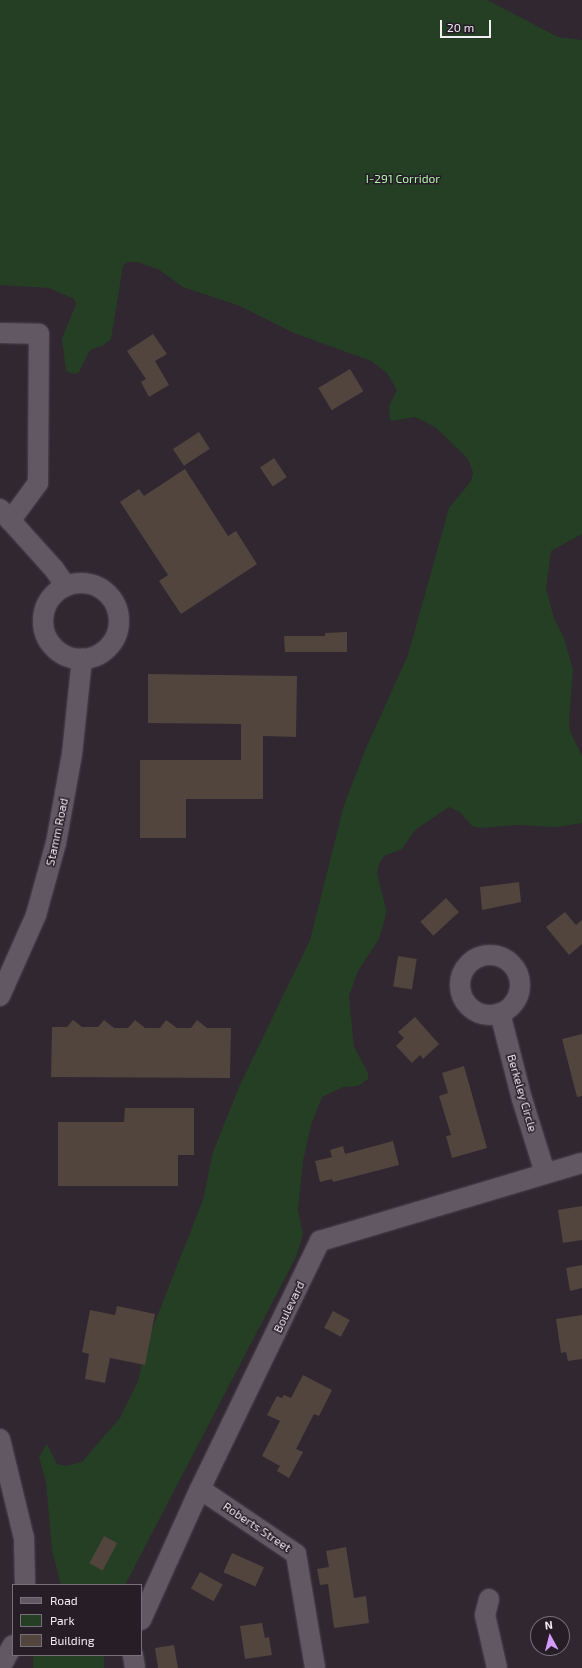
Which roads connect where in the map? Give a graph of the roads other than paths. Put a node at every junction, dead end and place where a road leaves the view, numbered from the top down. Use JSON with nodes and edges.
{"nodes":[{"id":1,"x":0,"y":333,"type":"edge"},
{"id":2,"x":5,"y":515,"type":"edge"},
{"id":3,"x":66,"y":586,"type":"junction"},
{"id":4,"x":82,"y":659,"type":"junction"},
{"id":5,"x":0,"y":996,"type":"edge"},
{"id":6,"x":500,"y":1013,"type":"dead end"},
{"id":7,"x":582,"y":1163,"type":"edge"},
{"id":8,"x":546,"y":1173,"type":"junction"},
{"id":9,"x":0,"y":1439,"type":"edge"},
{"id":10,"x":200,"y":1490,"type":"junction"},
{"id":11,"x":25,"y":1584,"type":"edge"},
{"id":12,"x":489,"y":1598,"type":"dead end"},
{"id":13,"x":142,"y":1618,"type":"edge"},
{"id":14,"x":12,"y":1646,"type":"edge"},
{"id":15,"x":133,"y":1656,"type":"edge"},
{"id":16,"x":0,"y":1668,"type":"edge"},
{"id":17,"x":135,"y":1668,"type":"edge"},
{"id":18,"x":315,"y":1668,"type":"edge"},
{"id":19,"x":497,"y":1668,"type":"edge"}],
"edges":[{"from":1,"to":2,"type":"street"},
{"from":2,"to":3,"type":"street"},
{"from":3,"to":4,"type":"street"},
{"from":3,"to":4,"type":"street"},
{"from":4,"to":5,"type":"street","name":"Stamm Road"},
{"from":6,"to":8,"type":"street","name":"Berkeley Circle"},
{"from":7,"to":8,"type":"street","name":"Boulevard"},
{"from":8,"to":10,"type":"street","name":"Boulevard"},
{"from":9,"to":11,"type":"street"},
{"from":10,"to":13,"type":"street","name":"Boulevard"},
{"from":10,"to":18,"type":"street","name":"Roberts Street"},
{"from":12,"to":19,"type":"street"},
{"from":14,"to":16,"type":"street"},
{"from":15,"to":17,"type":"street"}]}
